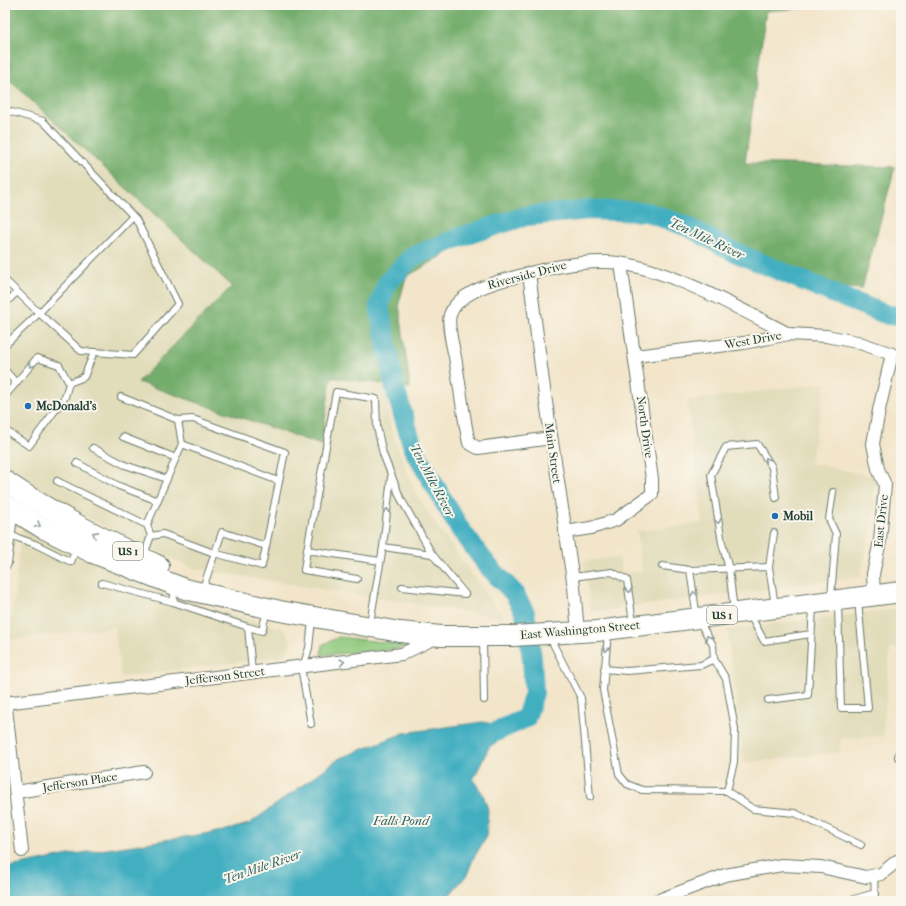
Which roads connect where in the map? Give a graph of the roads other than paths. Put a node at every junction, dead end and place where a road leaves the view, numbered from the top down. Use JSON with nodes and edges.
{"nodes":[{"id":1,"x":5,"y":110,"type":"edge"},
{"id":2,"x":133,"y":216,"type":"junction"},
{"id":3,"x":621,"y":264,"type":"junction"},
{"id":4,"x":529,"y":273,"type":"junction"},
{"id":5,"x":5,"y":280,"type":"edge"},
{"id":6,"x":18,"y":292,"type":"junction"},
{"id":7,"x":5,"y":304,"type":"edge"},
{"id":8,"x":39,"y":313,"type":"junction"},
{"id":9,"x":789,"y":334,"type":"junction"},
{"id":10,"x":5,"y":345,"type":"edge"},
{"id":11,"x":94,"y":352,"type":"junction"},
{"id":12,"x":892,"y":354,"type":"joint"},
{"id":13,"x":635,"y":356,"type":"junction"},
{"id":14,"x":5,"y":370,"type":"edge"},
{"id":15,"x":16,"y":383,"type":"junction"},
{"id":16,"x":69,"y":383,"type":"junction"},
{"id":17,"x":5,"y":396,"type":"edge"},
{"id":18,"x":121,"y":397,"type":"dead end"},
{"id":19,"x":178,"y":420,"type":"junction"},
{"id":20,"x":5,"y":430,"type":"edge"},
{"id":21,"x":124,"y":437,"type":"dead end"},
{"id":22,"x":551,"y":438,"type":"junction"},
{"id":23,"x":182,"y":444,"type":"junction"},
{"id":24,"x":93,"y":448,"type":"dead end"},
{"id":25,"x":176,"y":458,"type":"junction"},
{"id":26,"x":77,"y":463,"type":"dead end"},
{"id":27,"x":391,"y":476,"type":"junction"},
{"id":28,"x":167,"y":479,"type":"junction"},
{"id":29,"x":5,"y":481,"type":"edge"},
{"id":30,"x":57,"y":481,"type":"dead end"},
{"id":31,"x":278,"y":481,"type":"junction"},
{"id":32,"x":833,"y":492,"type":"dead end"},
{"id":33,"x":776,"y":498,"type":"dead end"},
{"id":34,"x":158,"y":501,"type":"junction"},
{"id":35,"x":8,"y":507,"type":"edge"},
{"id":36,"x":147,"y":525,"type":"junction"},
{"id":37,"x":565,"y":532,"type":"junction"},
{"id":38,"x":7,"y":534,"type":"edge"},
{"id":39,"x":774,"y":534,"type":"dead end"},
{"id":40,"x":151,"y":536,"type":"junction"},
{"id":41,"x":77,"y":545,"type":"junction"},
{"id":42,"x":266,"y":546,"type":"junction"},
{"id":43,"x":383,"y":547,"type":"junction"},
{"id":44,"x":307,"y":550,"type":"junction"},
{"id":45,"x":214,"y":553,"type":"junction"},
{"id":46,"x":432,"y":554,"type":"junction"},
{"id":47,"x":142,"y":558,"type":"junction"},
{"id":48,"x":380,"y":561,"type":"junction"},
{"id":49,"x":5,"y":563,"type":"edge"},
{"id":50,"x":662,"y":566,"type":"dead end"},
{"id":51,"x":769,"y":567,"type":"junction"},
{"id":52,"x":729,"y":569,"type":"junction"},
{"id":53,"x":690,"y":570,"type":"junction"},
{"id":54,"x":572,"y":577,"type":"junction"},
{"id":55,"x":357,"y":579,"type":"dead end"},
{"id":56,"x":102,"y":583,"type":"dead end"},
{"id":57,"x":204,"y":585,"type":"junction"},
{"id":58,"x":402,"y":587,"type":"dead end"},
{"id":59,"x":901,"y":592,"type":"edge"},
{"id":60,"x":174,"y":594,"type":"junction"},
{"id":61,"x":866,"y":596,"type":"junction"},
{"id":62,"x":827,"y":601,"type":"junction"},
{"id":63,"x":263,"y":607,"type":"junction"},
{"id":64,"x":776,"y":608,"type":"junction"},
{"id":65,"x":742,"y":613,"type":"junction"},
{"id":66,"x":312,"y":617,"type":"junction"},
{"id":67,"x":697,"y":618,"type":"junction"},
{"id":68,"x":634,"y":626,"type":"junction"},
{"id":69,"x":248,"y":627,"type":"junction"},
{"id":70,"x":370,"y":627,"type":"junction"},
{"id":71,"x":609,"y":629,"type":"junction"},
{"id":72,"x":578,"y":632,"type":"junction"},
{"id":73,"x":811,"y":634,"type":"junction"},
{"id":74,"x":483,"y":635,"type":"junction"},
{"id":75,"x":545,"y":635,"type":"junction"},
{"id":76,"x":441,"y":636,"type":"junction"},
{"id":77,"x":714,"y":659,"type":"junction"},
{"id":78,"x":302,"y":667,"type":"junction"},
{"id":79,"x":604,"y":669,"type":"junction"},
{"id":80,"x":252,"y":672,"type":"junction"},
{"id":81,"x":5,"y":699,"type":"edge"},
{"id":82,"x":484,"y":700,"type":"dead end"},
{"id":83,"x":768,"y":700,"type":"dead end"},
{"id":84,"x":5,"y":703,"type":"edge"},
{"id":85,"x":311,"y":724,"type":"dead end"},
{"id":86,"x":901,"y":744,"type":"edge"},
{"id":87,"x":901,"y":757,"type":"edge"},
{"id":88,"x":144,"y":772,"type":"dead end"},
{"id":89,"x":727,"y":791,"type":"junction"},
{"id":90,"x":16,"y":792,"type":"junction"},
{"id":91,"x":590,"y":797,"type":"dead end"},
{"id":92,"x":861,"y":845,"type":"dead end"},
{"id":93,"x":22,"y":851,"type":"dead end"},
{"id":94,"x":901,"y":860,"type":"edge"},
{"id":95,"x":874,"y":875,"type":"junction"},
{"id":96,"x":874,"y":893,"type":"junction"},
{"id":97,"x":656,"y":901,"type":"edge"},
{"id":98,"x":847,"y":901,"type":"edge"},
{"id":99,"x":875,"y":901,"type":"edge"}],
"edges":[{"from":1,"to":2,"type":"lane"},
{"from":2,"to":8,"type":"lane"},
{"from":2,"to":11,"type":"lane"},
{"from":3,"to":4,"type":"street","name":"Riverside Drive"},
{"from":3,"to":9,"type":"street","name":"Riverside Drive"},
{"from":3,"to":13,"type":"street","name":"North Drive"},
{"from":4,"to":22,"type":"street","name":"Main Street"},
{"from":4,"to":22,"type":"street","name":"Riverside Drive"},
{"from":5,"to":6,"type":"lane"},
{"from":6,"to":7,"type":"lane"},
{"from":6,"to":8,"type":"lane"},
{"from":8,"to":10,"type":"lane"},
{"from":8,"to":11,"type":"lane"},
{"from":9,"to":12,"type":"street","name":"West Drive"},
{"from":9,"to":13,"type":"street","name":"West Drive"},
{"from":11,"to":16,"type":"lane"},
{"from":12,"to":61,"type":"street","name":"East Drive"},
{"from":13,"to":37,"type":"street","name":"North Drive"},
{"from":14,"to":15,"type":"lane"},
{"from":16,"to":15,"type":"lane","one_way":true},
{"from":15,"to":17,"type":"lane"},
{"from":16,"to":20,"type":"lane"},
{"from":18,"to":19,"type":"lane"},
{"from":19,"to":23,"type":"lane"},
{"from":19,"to":31,"type":"lane"},
{"from":21,"to":25,"type":"lane"},
{"from":22,"to":37,"type":"street","name":"Main Street"},
{"from":23,"to":25,"type":"lane"},
{"from":23,"to":31,"type":"lane"},
{"from":24,"to":28,"type":"lane"},
{"from":25,"to":28,"type":"lane"},
{"from":26,"to":34,"type":"lane"},
{"from":43,"to":27,"type":"lane","one_way":true},
{"from":27,"to":44,"type":"lane"},
{"from":27,"to":46,"type":"lane"},
{"from":28,"to":34,"type":"lane"},
{"from":47,"to":29,"type":"main road","name":"East Washington Street","number":"US 1","one_way":true},
{"from":30,"to":36,"type":"lane"},
{"from":31,"to":42,"type":"lane"},
{"from":32,"to":62,"type":"lane"},
{"from":33,"to":52,"type":"lane","one_way":true},
{"from":34,"to":36,"type":"lane"},
{"from":35,"to":38,"type":"street"},
{"from":35,"to":41,"type":"main road","name":"East Washington Street","number":"US 1","one_way":true},
{"from":36,"to":40,"type":"lane"},
{"from":37,"to":54,"type":"street","name":"Main Street"},
{"from":38,"to":41,"type":"lane"},
{"from":38,"to":49,"type":"street"},
{"from":39,"to":51,"type":"lane"},
{"from":40,"to":45,"type":"lane"},
{"from":40,"to":47,"type":"lane"},
{"from":41,"to":60,"type":"main road","name":"East Washington Street","number":"US 1"},
{"from":42,"to":45,"type":"lane"},
{"from":42,"to":45,"type":"lane"},
{"from":43,"to":46,"type":"lane"},
{"from":43,"to":48,"type":"lane"},
{"from":44,"to":48,"type":"lane"},
{"from":44,"to":55,"type":"lane"},
{"from":45,"to":57,"type":"lane"},
{"from":46,"to":58,"type":"lane"},
{"from":47,"to":57,"type":"main road","name":"East Washington Street","number":"US 1"},
{"from":48,"to":70,"type":"lane"},
{"from":50,"to":53,"type":"lane"},
{"from":51,"to":52,"type":"lane"},
{"from":51,"to":64,"type":"lane"},
{"from":52,"to":53,"type":"lane"},
{"from":52,"to":65,"type":"lane"},
{"from":67,"to":53,"type":"lane","one_way":true},
{"from":54,"to":68,"type":"lane","one_way":true},
{"from":54,"to":72,"type":"street","name":"Main Street"},
{"from":56,"to":60,"type":"lane"},
{"from":57,"to":63,"type":"main road","name":"East Washington Street","number":"US 1"},
{"from":59,"to":61,"type":"main road","name":"East Washington Street","number":"US 1"},
{"from":60,"to":63,"type":"main road","name":"East Washington Street","number":"US 1"},
{"from":60,"to":69,"type":"lane"},
{"from":61,"to":62,"type":"main road","name":"East Washington Street","number":"US 1"},
{"from":61,"to":62,"type":"lane"},
{"from":62,"to":64,"type":"main road","name":"East Washington Street","number":"US 1"},
{"from":62,"to":73,"type":"lane"},
{"from":63,"to":66,"type":"main road","name":"East Washington Street","number":"US 1"},
{"from":63,"to":69,"type":"lane"},
{"from":64,"to":65,"type":"main road","name":"East Washington Street","number":"US 1"},
{"from":65,"to":67,"type":"main road","name":"East Washington Street","number":"US 1"},
{"from":65,"to":73,"type":"lane"},
{"from":66,"to":70,"type":"main road","name":"East Washington Street","number":"US 1"},
{"from":66,"to":78,"type":"lane"},
{"from":67,"to":68,"type":"main road","name":"East Washington Street","number":"US 1"},
{"from":77,"to":67,"type":"lane","one_way":true},
{"from":68,"to":71,"type":"main road","name":"East Washington Street","number":"US 1"},
{"from":69,"to":80,"type":"lane"},
{"from":70,"to":76,"type":"main road","name":"East Washington Street","number":"US 1"},
{"from":71,"to":72,"type":"main road","name":"East Washington Street","number":"US 1"},
{"from":71,"to":79,"type":"lane","one_way":true},
{"from":72,"to":75,"type":"main road","name":"East Washington Street","number":"US 1"},
{"from":73,"to":83,"type":"lane"},
{"from":74,"to":75,"type":"main road","name":"East Washington Street","number":"US 1"},
{"from":74,"to":76,"type":"main road","name":"East Washington Street","number":"US 1"},
{"from":74,"to":82,"type":"lane"},
{"from":75,"to":91,"type":"lane"},
{"from":78,"to":76,"type":"street","name":"Jefferson Street","one_way":true},
{"from":77,"to":79,"type":"lane"},
{"from":77,"to":89,"type":"lane"},
{"from":78,"to":80,"type":"street","name":"Jefferson Street"},
{"from":78,"to":85,"type":"lane"},
{"from":79,"to":89,"type":"lane"},
{"from":80,"to":84,"type":"street","name":"Jefferson Street"},
{"from":81,"to":84,"type":"street"},
{"from":84,"to":90,"type":"street"},
{"from":86,"to":87,"type":"lane"},
{"from":88,"to":90,"type":"street","name":"Jefferson Place"},
{"from":89,"to":92,"type":"lane"},
{"from":90,"to":93,"type":"street"},
{"from":94,"to":95,"type":"street"},
{"from":95,"to":96,"type":"lane"},
{"from":95,"to":97,"type":"street"},
{"from":96,"to":98,"type":"lane"},
{"from":96,"to":99,"type":"lane"}]}
